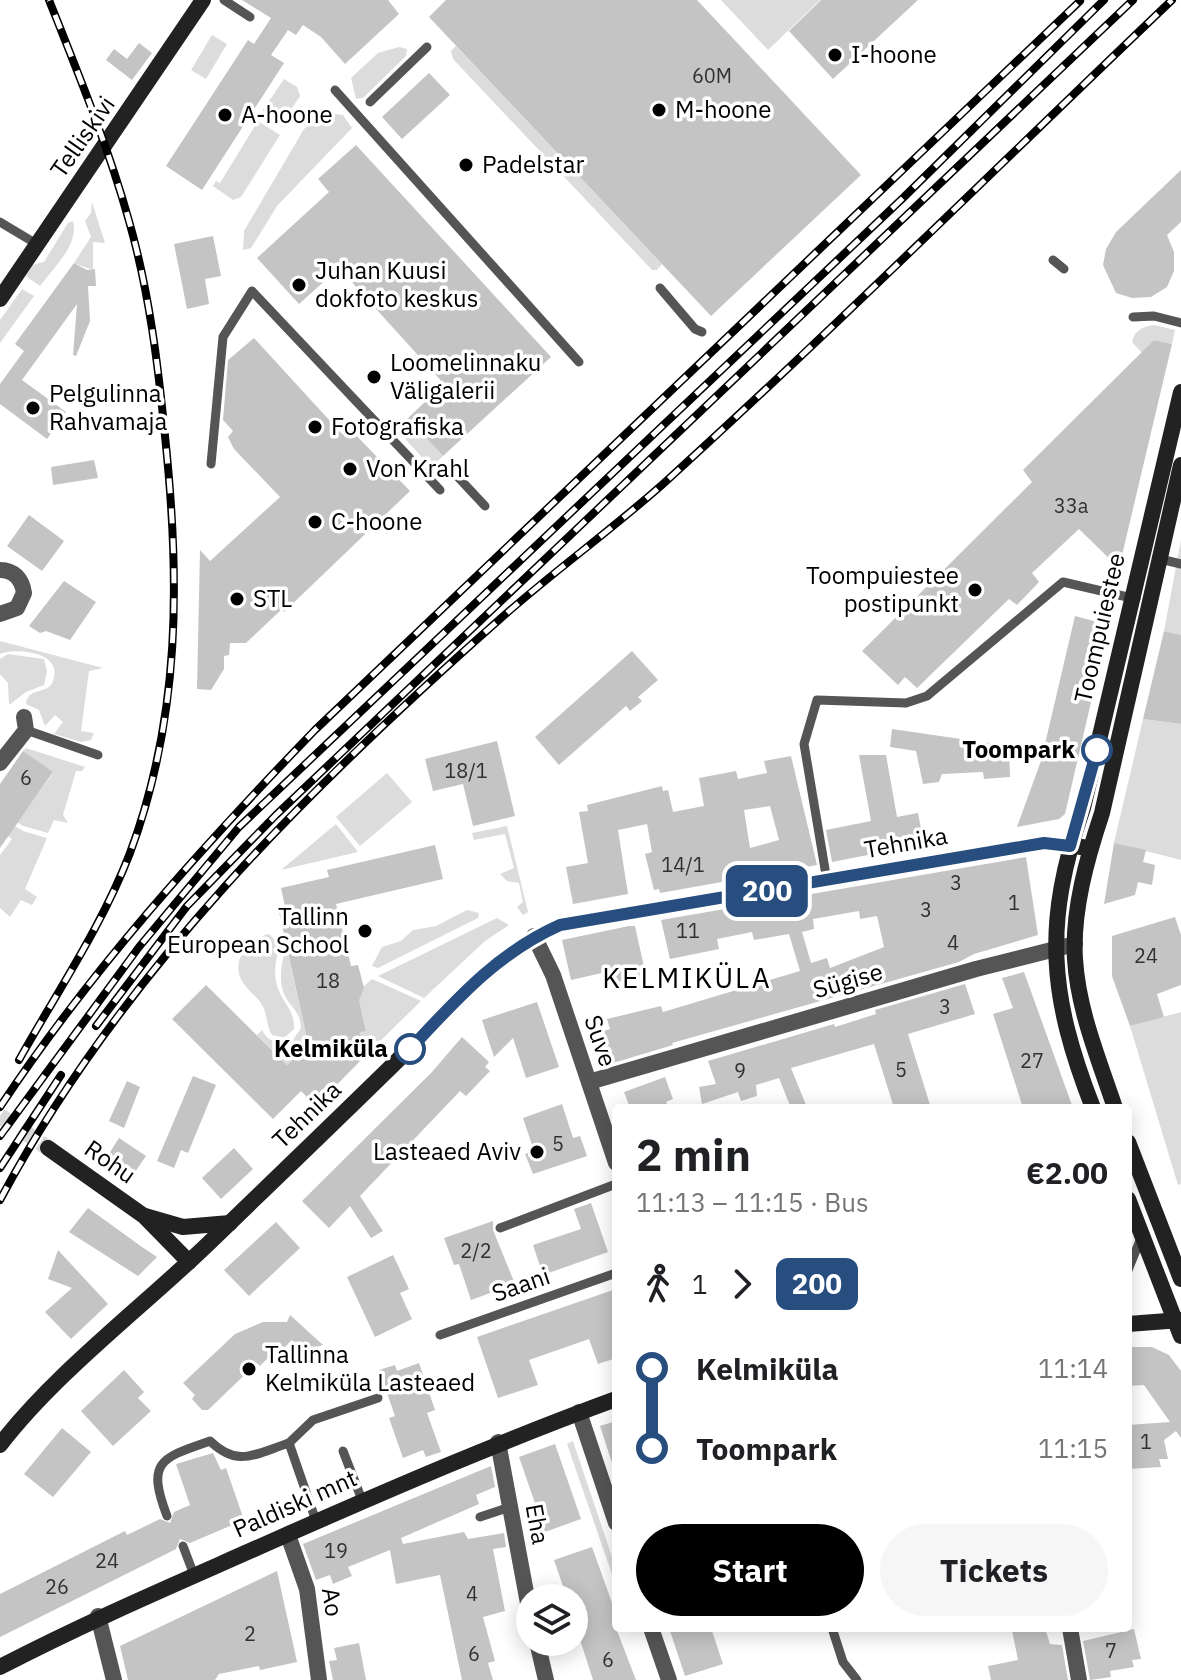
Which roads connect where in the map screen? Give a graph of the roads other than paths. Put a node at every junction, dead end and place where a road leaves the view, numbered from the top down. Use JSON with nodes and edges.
{"nodes":[{"id":1,"x":203,"y":0,"type":"edge"},
{"id":2,"x":224,"y":0,"type":"edge"},
{"id":3,"x":250,"y":17,"type":"dead end"},
{"id":4,"x":427,"y":47,"type":"dead end"},
{"id":5,"x":335,"y":90,"type":"dead end"},
{"id":6,"x":370,"y":102,"type":"dead end"},
{"id":7,"x":0,"y":222,"type":"edge"},
{"id":8,"x":35,"y":243,"type":"junction"},
{"id":9,"x":1053,"y":260,"type":"dead end"},
{"id":10,"x":1064,"y":269,"type":"dead end"},
{"id":11,"x":660,"y":288,"type":"dead end"},
{"id":12,"x":0,"y":299,"type":"edge"},
{"id":13,"x":1133,"y":317,"type":"dead end"},
{"id":14,"x":1181,"y":323,"type":"edge"},
{"id":15,"x":702,"y":332,"type":"dead end"},
{"id":16,"x":579,"y":362,"type":"dead end"},
{"id":17,"x":1181,"y":392,"type":"edge"},
{"id":18,"x":211,"y":464,"type":"dead end"},
{"id":19,"x":1181,"y":465,"type":"edge"},
{"id":20,"x":456,"y":475,"type":"dead end"},
{"id":21,"x":440,"y":490,"type":"dead end"},
{"id":22,"x":485,"y":506,"type":"dead end"},
{"id":23,"x":1160,"y":559,"type":"junction"},
{"id":24,"x":1181,"y":564,"type":"edge"},
{"id":25,"x":0,"y":570,"type":"edge"},
{"id":26,"x":1131,"y":598,"type":"junction"},
{"id":27,"x":1151,"y":602,"type":"junction"},
{"id":28,"x":0,"y":614,"type":"edge"},
{"id":29,"x":25,"y":723,"type":"joint"},
{"id":30,"x":98,"y":755,"type":"dead end"},
{"id":31,"x":0,"y":763,"type":"edge"},
{"id":32,"x":1070,"y":846,"type":"junction"},
{"id":33,"x":1091,"y":848,"type":"junction"},
{"id":34,"x":827,"y":881,"type":"junction"},
{"id":35,"x":534,"y":936,"type":"junction"},
{"id":36,"x":1075,"y":944,"type":"junction"},
{"id":37,"x":1054,"y":948,"type":"junction"},
{"id":38,"x":589,"y":1082,"type":"junction"},
{"id":39,"x":1091,"y":1104,"type":"edge"},
{"id":40,"x":1114,"y":1104,"type":"edge"},
{"id":41,"x":48,"y":1148,"type":"tunnel mouth"},
{"id":42,"x":612,"y":1151,"type":"edge"},
{"id":43,"x":1132,"y":1152,"type":"edge"},
{"id":44,"x":612,"y":1186,"type":"edge"},
{"id":45,"x":1132,"y":1209,"type":"edge"},
{"id":46,"x":144,"y":1216,"type":"junction"},
{"id":47,"x":230,"y":1223,"type":"junction"},
{"id":48,"x":500,"y":1228,"type":"dead end"},
{"id":49,"x":1142,"y":1235,"type":"junction"},
{"id":50,"x":1132,"y":1260,"type":"edge"},
{"id":51,"x":189,"y":1262,"type":"junction"},
{"id":52,"x":612,"y":1274,"type":"edge"},
{"id":53,"x":1181,"y":1279,"type":"edge"},
{"id":54,"x":1132,"y":1324,"type":"edge"},
{"id":55,"x":1179,"y":1325,"type":"edge"},
{"id":56,"x":440,"y":1335,"type":"dead end"},
{"id":57,"x":378,"y":1398,"type":"dead end"},
{"id":58,"x":612,"y":1400,"type":"edge"},
{"id":59,"x":579,"y":1412,"type":"junction"},
{"id":60,"x":498,"y":1442,"type":"junction"},
{"id":61,"x":289,"y":1443,"type":"junction"},
{"id":62,"x":0,"y":1445,"type":"edge"},
{"id":63,"x":343,"y":1451,"type":"dead end"},
{"id":64,"x":362,"y":1500,"type":"junction"},
{"id":65,"x":510,"y":1507,"type":"junction"},
{"id":66,"x":612,"y":1511,"type":"edge"},
{"id":67,"x":167,"y":1516,"type":"dead end"},
{"id":68,"x":480,"y":1517,"type":"dead end"},
{"id":69,"x":316,"y":1521,"type":"junction"},
{"id":70,"x":290,"y":1541,"type":"junction"},
{"id":71,"x":183,"y":1546,"type":"dead end"},
{"id":72,"x":194,"y":1575,"type":"junction"},
{"id":73,"x":524,"y":1584,"type":"edge"},
{"id":74,"x":101,"y":1623,"type":"junction"},
{"id":75,"x":652,"y":1632,"type":"edge"},
{"id":76,"x":833,"y":1632,"type":"edge"},
{"id":77,"x":1071,"y":1632,"type":"edge"},
{"id":78,"x":540,"y":1656,"type":"edge"},
{"id":79,"x":0,"y":1667,"type":"edge"},
{"id":80,"x":114,"y":1680,"type":"edge"},
{"id":81,"x":319,"y":1680,"type":"edge"},
{"id":82,"x":546,"y":1680,"type":"edge"},
{"id":83,"x":669,"y":1680,"type":"edge"},
{"id":84,"x":857,"y":1680,"type":"edge"},
{"id":85,"x":1079,"y":1680,"type":"edge"}],
"edges":[{"from":1,"to":8,"type":"main road","name":"Telliskivi"},
{"from":2,"to":3,"type":"lane"},
{"from":4,"to":6,"type":"lane"},
{"from":5,"to":16,"type":"lane"},
{"from":7,"to":8,"type":"lane"},
{"from":8,"to":12,"type":"main road","name":"Telliskivi"},
{"from":9,"to":10,"type":"lane"},
{"from":11,"to":15,"type":"lane"},
{"from":13,"to":14,"type":"lane"},
{"from":17,"to":26,"type":"main road","name":"Toompuiestee"},
{"from":18,"to":21,"type":"lane"},
{"from":19,"to":23,"type":"main road","name":"Toompuiestee"},
{"from":20,"to":22,"type":"lane"},
{"from":23,"to":24,"type":"lane"},
{"from":23,"to":27,"type":"main road","name":"Toompuiestee"},
{"from":25,"to":28,"type":"street"},
{"from":26,"to":27,"type":"lane"},
{"from":26,"to":32,"type":"main road","name":"Toompuiestee"},
{"from":26,"to":34,"type":"lane"},
{"from":27,"to":33,"type":"main road","name":"Toompuiestee"},
{"from":29,"to":30,"type":"lane"},
{"from":29,"to":31,"type":"street"},
{"from":32,"to":33,"type":"main road","name":"Tehnika"},
{"from":32,"to":34,"type":"main road","name":"Tehnika"},
{"from":32,"to":37,"type":"main road","name":"Toompuiestee"},
{"from":33,"to":36,"type":"main road","name":"Toompuiestee"},
{"from":34,"to":35,"type":"main road","name":"Tehnika"},
{"from":35,"to":38,"type":"street","name":"Suve"},
{"from":35,"to":47,"type":"main road","name":"Tehnika"},
{"from":36,"to":37,"type":"street","name":"Sügise"},
{"from":36,"to":40,"type":"main road","name":"Toompuiestee"},
{"from":37,"to":38,"type":"street","name":"Sügise"},
{"from":37,"to":39,"type":"main road","name":"Toompuiestee"},
{"from":38,"to":42,"type":"street","name":"Suve"},
{"from":41,"to":46,"type":"main road","name":"Rohu"},
{"from":43,"to":53,"type":"main road"},
{"from":44,"to":48,"type":"lane"},
{"from":45,"to":49,"type":"main road"},
{"from":46,"to":47,"type":"main road","name":"Rohu"},
{"from":46,"to":51,"type":"main road","name":"Rohu"},
{"from":47,"to":51,"type":"main road","name":"Tehnika"},
{"from":49,"to":50,"type":"lane"},
{"from":49,"to":55,"type":"main road"},
{"from":51,"to":62,"type":"main road","name":"Tehnika"},
{"from":52,"to":56,"type":"lane","name":"Saani"},
{"from":54,"to":55,"type":"main road"},
{"from":57,"to":61,"type":"lane"},
{"from":58,"to":59,"type":"main road","name":"Paldiski mnt"},
{"from":59,"to":60,"type":"main road","name":"Paldiski mnt"},
{"from":59,"to":66,"type":"street"},
{"from":60,"to":64,"type":"main road","name":"Paldiski mnt"},
{"from":60,"to":65,"type":"street","name":"Eha"},
{"from":61,"to":67,"type":"lane"},
{"from":61,"to":69,"type":"lane"},
{"from":63,"to":64,"type":"lane"},
{"from":64,"to":69,"type":"main road","name":"Paldiski mnt"},
{"from":65,"to":68,"type":"lane"},
{"from":65,"to":73,"type":"street","name":"Eha"},
{"from":69,"to":70,"type":"main road","name":"Paldiski mnt"},
{"from":70,"to":72,"type":"main road","name":"Paldiski mnt"},
{"from":70,"to":81,"type":"street","name":"Ao"},
{"from":71,"to":72,"type":"lane"},
{"from":72,"to":74,"type":"main road","name":"Paldiski mnt"},
{"from":74,"to":79,"type":"main road","name":"Paldiski mnt"},
{"from":74,"to":80,"type":"street"},
{"from":75,"to":83,"type":"street"},
{"from":76,"to":84,"type":"lane"},
{"from":77,"to":85,"type":"street"},
{"from":78,"to":82,"type":"street"}]}
